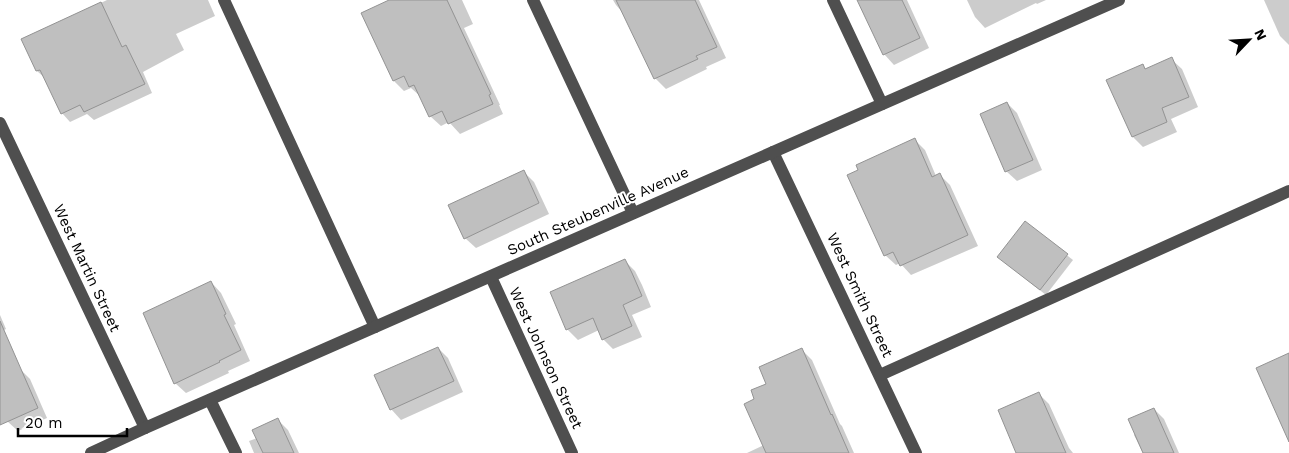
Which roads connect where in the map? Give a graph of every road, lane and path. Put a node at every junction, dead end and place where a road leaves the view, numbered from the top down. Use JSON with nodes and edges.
{"nodes":[{"id":1,"x":224,"y":0,"type":"edge"},
{"id":2,"x":533,"y":0,"type":"edge"},
{"id":3,"x":833,"y":0,"type":"edge"},
{"id":4,"x":1119,"y":0,"type":"edge"},
{"id":5,"x":882,"y":104,"type":"junction"},
{"id":6,"x":0,"y":122,"type":"edge"},
{"id":7,"x":773,"y":152,"type":"junction"},
{"id":8,"x":1289,"y":191,"type":"edge"},
{"id":9,"x":633,"y":213,"type":"junction"},
{"id":10,"x":491,"y":277,"type":"junction"},
{"id":11,"x":375,"y":327,"type":"junction"},
{"id":12,"x":880,"y":375,"type":"junction"},
{"id":13,"x":210,"y":400,"type":"junction"},
{"id":14,"x":145,"y":428,"type":"junction"},
{"id":15,"x":91,"y":453,"type":"edge"},
{"id":16,"x":236,"y":453,"type":"edge"},
{"id":17,"x":572,"y":453,"type":"edge"},
{"id":18,"x":916,"y":453,"type":"edge"}],
"edges":[{"from":1,"to":11,"type":"street"},
{"from":2,"to":9,"type":"street"},
{"from":3,"to":5,"type":"street"},
{"from":4,"to":5,"type":"street","name":"South Steubenville Avenue"},
{"from":5,"to":7,"type":"street","name":"South Steubenville Avenue"},
{"from":6,"to":14,"type":"street","name":"West Martin Street"},
{"from":7,"to":9,"type":"street","name":"South Steubenville Avenue"},
{"from":7,"to":12,"type":"street","name":"West Smith Street"},
{"from":8,"to":12,"type":"street"},
{"from":9,"to":10,"type":"street","name":"South Steubenville Avenue"},
{"from":10,"to":11,"type":"street","name":"South Steubenville Avenue"},
{"from":10,"to":17,"type":"street","name":"West Johnson Street"},
{"from":11,"to":13,"type":"street","name":"South Steubenville Avenue"},
{"from":12,"to":18,"type":"street","name":"West Smith Street"},
{"from":13,"to":14,"type":"street","name":"South Steubenville Avenue"},
{"from":13,"to":16,"type":"street"},
{"from":14,"to":15,"type":"street","name":"South Steubenville Avenue"}]}
